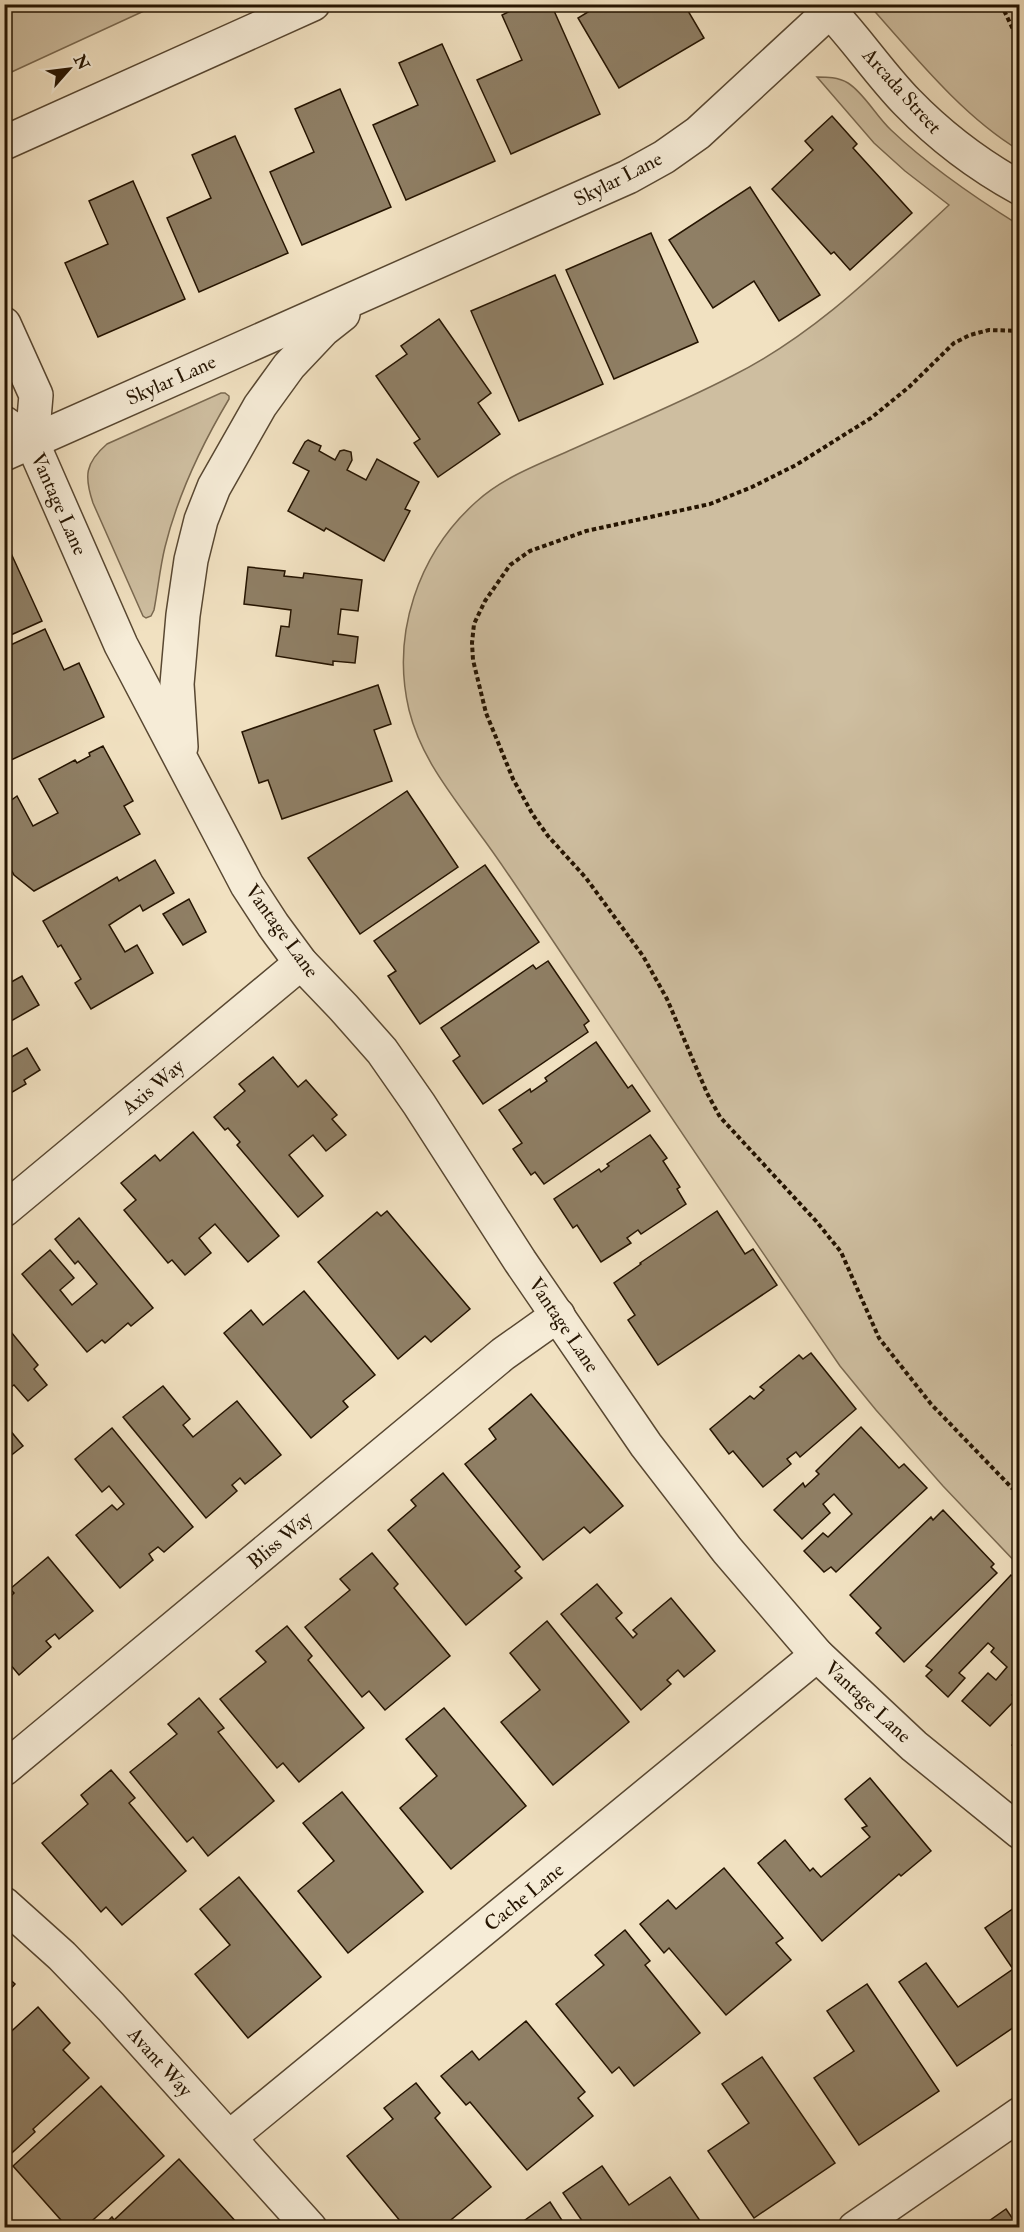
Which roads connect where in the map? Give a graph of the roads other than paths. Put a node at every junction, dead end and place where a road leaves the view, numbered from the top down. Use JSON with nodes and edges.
{"nodes":[{"id":1,"x":313,"y":4,"type":"edge"},
{"id":2,"x":827,"y":8,"type":"edge"},
{"id":3,"x":4,"y":143,"type":"edge"},
{"id":4,"x":1020,"y":188,"type":"edge"},
{"id":5,"x":370,"y":292,"type":"junction"},
{"id":6,"x":4,"y":324,"type":"edge"},
{"id":7,"x":4,"y":423,"type":"edge"},
{"id":8,"x":18,"y":448,"type":"edge"},
{"id":9,"x":201,"y":520,"type":"joint"},
{"id":10,"x":181,"y":759,"type":"junction"},
{"id":11,"x":301,"y":963,"type":"junction"},
{"id":12,"x":4,"y":1210,"type":"edge"},
{"id":13,"x":558,"y":1314,"type":"junction"},
{"id":14,"x":817,"y":1655,"type":"junction"},
{"id":15,"x":4,"y":1769,"type":"edge"},
{"id":16,"x":1020,"y":1832,"type":"edge"},
{"id":17,"x":4,"y":1904,"type":"edge"},
{"id":18,"x":1020,"y":2114,"type":"edge"},
{"id":19,"x":230,"y":2137,"type":"junction"},
{"id":20,"x":310,"y":2228,"type":"edge"},
{"id":21,"x":855,"y":2228,"type":"edge"}],
"edges":[{"from":1,"to":3,"type":"street"},
{"from":2,"to":4,"type":"street","name":"Arcada Street"},
{"from":2,"to":5,"type":"street","name":"Skylar Lane"},
{"from":5,"to":8,"type":"street","name":"Skylar Lane"},
{"from":5,"to":9,"type":"street","name":"Skylar Lane"},
{"from":6,"to":8,"type":"street","name":"Vantage Lane"},
{"from":7,"to":8,"type":"street","name":"Vantage Lane"},
{"from":8,"to":10,"type":"street","name":"Vantage Lane"},
{"from":9,"to":10,"type":"street","name":"Vantage Lane"},
{"from":10,"to":11,"type":"street","name":"Vantage Lane"},
{"from":11,"to":12,"type":"street","name":"Axis Way"},
{"from":11,"to":13,"type":"street","name":"Vantage Lane"},
{"from":13,"to":14,"type":"street","name":"Vantage Lane"},
{"from":13,"to":15,"type":"street","name":"Bliss Way"},
{"from":14,"to":16,"type":"street","name":"Vantage Lane"},
{"from":14,"to":19,"type":"street","name":"Cache Lane"},
{"from":17,"to":19,"type":"street","name":"Avant Way"},
{"from":18,"to":21,"type":"street"},
{"from":19,"to":20,"type":"street","name":"Avant Way"}]}
